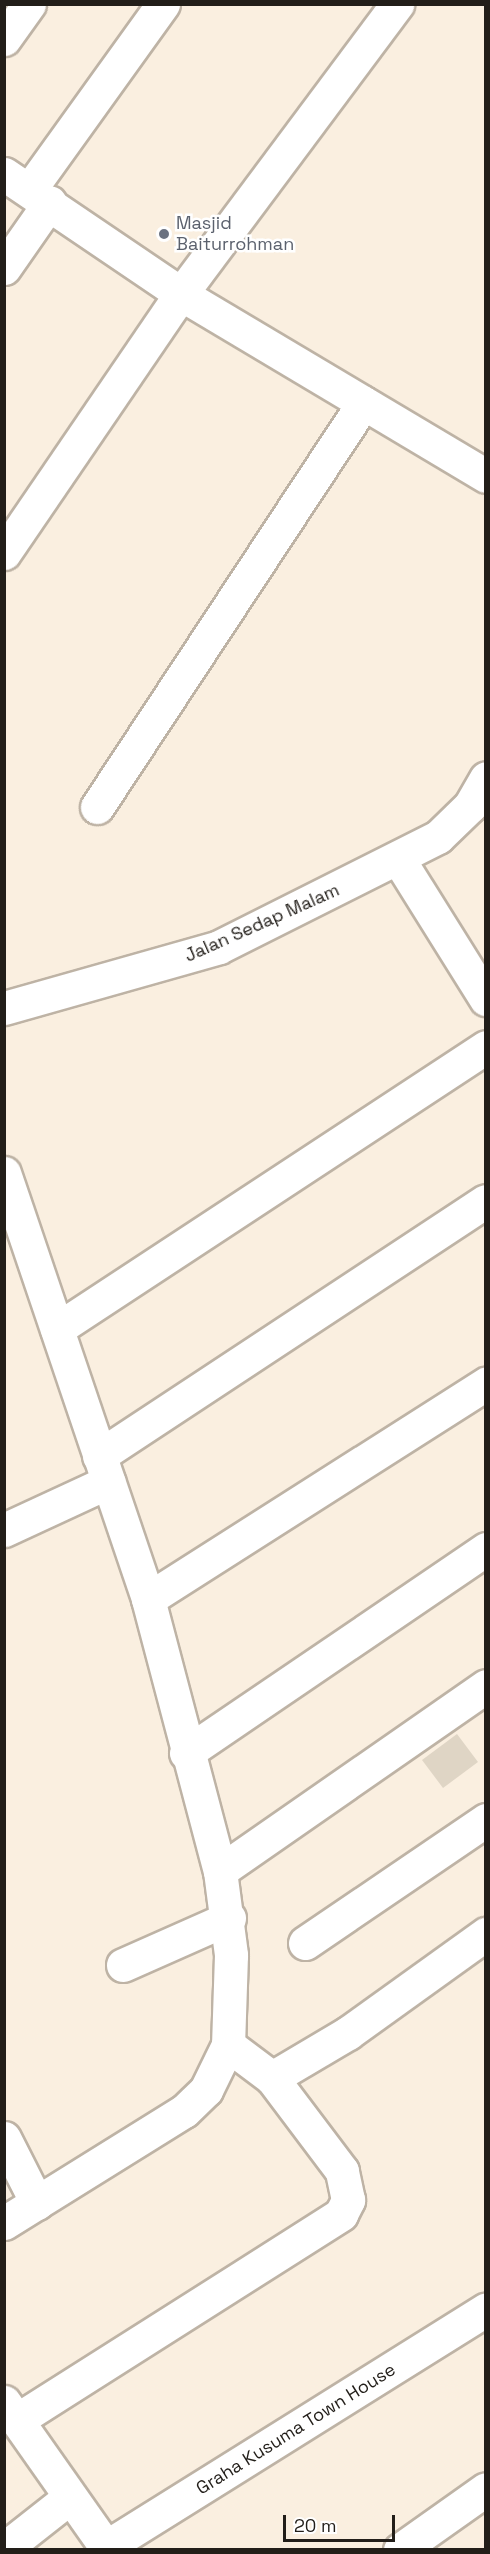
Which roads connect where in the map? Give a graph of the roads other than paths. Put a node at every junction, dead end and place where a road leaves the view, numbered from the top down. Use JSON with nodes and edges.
{"nodes":[{"id":1,"x":29,"y":4,"type":"edge"},
{"id":2,"x":163,"y":4,"type":"edge"},
{"id":3,"x":398,"y":4,"type":"edge"},
{"id":4,"x":4,"y":39,"type":"edge"},
{"id":5,"x":28,"y":188,"type":"edge"},
{"id":6,"x":4,"y":268,"type":"edge"},
{"id":7,"x":181,"y":294,"type":"junction"},
{"id":8,"x":363,"y":403,"type":"junction"},
{"id":9,"x":486,"y":476,"type":"edge"},
{"id":10,"x":4,"y":552,"type":"edge"},
{"id":11,"x":486,"y":778,"type":"edge"},
{"id":12,"x":98,"y":807,"type":"dead end"},
{"id":13,"x":399,"y":860,"type":"junction"},
{"id":14,"x":486,"y":999,"type":"edge"},
{"id":15,"x":4,"y":1008,"type":"edge"},
{"id":16,"x":486,"y":1047,"type":"edge"},
{"id":17,"x":5,"y":1178,"type":"edge"},
{"id":18,"x":486,"y":1201,"type":"edge"},
{"id":19,"x":57,"y":1329,"type":"junction"},
{"id":20,"x":486,"y":1384,"type":"edge"},
{"id":21,"x":103,"y":1469,"type":"junction"},
{"id":22,"x":4,"y":1530,"type":"edge"},
{"id":23,"x":486,"y":1549,"type":"edge"},
{"id":24,"x":148,"y":1599,"type":"junction"},
{"id":25,"x":486,"y":1686,"type":"edge"},
{"id":26,"x":186,"y":1753,"type":"junction"},
{"id":27,"x":486,"y":1820,"type":"edge"},
{"id":28,"x":220,"y":1870,"type":"junction"},
{"id":29,"x":229,"y":1918,"type":"junction"},
{"id":30,"x":486,"y":1934,"type":"edge"},
{"id":31,"x":305,"y":1943,"type":"dead end"},
{"id":32,"x":123,"y":1965,"type":"dead end"},
{"id":33,"x":228,"y":2045,"type":"junction"},
{"id":34,"x":272,"y":2078,"type":"junction"},
{"id":35,"x":4,"y":2138,"type":"edge"},
{"id":36,"x":37,"y":2203,"type":"junction"},
{"id":37,"x":4,"y":2223,"type":"edge"},
{"id":38,"x":486,"y":2310,"type":"edge"},
{"id":39,"x":8,"y":2408,"type":"edge"},
{"id":40,"x":486,"y":2488,"type":"edge"},
{"id":41,"x":70,"y":2497,"type":"junction"},
{"id":42,"x":107,"y":2548,"type":"edge"},
{"id":43,"x":4,"y":2549,"type":"edge"},
{"id":44,"x":400,"y":2550,"type":"edge"}],
"edges":[{"from":1,"to":4,"type":"street"},
{"from":2,"to":5,"type":"street"},
{"from":3,"to":7,"type":"street"},
{"from":5,"to":6,"type":"street"},
{"from":5,"to":7,"type":"street"},
{"from":7,"to":8,"type":"street"},
{"from":7,"to":10,"type":"street"},
{"from":8,"to":9,"type":"street"},
{"from":8,"to":12,"type":"street"},
{"from":11,"to":13,"type":"street","name":"Jalan Sedap Malam"},
{"from":13,"to":14,"type":"street"},
{"from":13,"to":15,"type":"street","name":"Jalan Sedap Malam"},
{"from":16,"to":19,"type":"street"},
{"from":17,"to":19,"type":"street"},
{"from":18,"to":21,"type":"street"},
{"from":19,"to":21,"type":"street"},
{"from":20,"to":24,"type":"street"},
{"from":21,"to":22,"type":"street"},
{"from":21,"to":24,"type":"street"},
{"from":23,"to":26,"type":"street"},
{"from":24,"to":26,"type":"street"},
{"from":25,"to":28,"type":"street"},
{"from":26,"to":28,"type":"street"},
{"from":27,"to":31,"type":"street"},
{"from":28,"to":29,"type":"street"},
{"from":29,"to":32,"type":"street"},
{"from":29,"to":33,"type":"street"},
{"from":30,"to":34,"type":"street"},
{"from":33,"to":34,"type":"street"},
{"from":33,"to":36,"type":"street"},
{"from":34,"to":39,"type":"street"},
{"from":35,"to":36,"type":"street"},
{"from":36,"to":37,"type":"street"},
{"from":38,"to":42,"type":"street","name":"Graha Kusuma Town House"},
{"from":39,"to":41,"type":"street"},
{"from":40,"to":44,"type":"street"},
{"from":41,"to":42,"type":"street"},
{"from":41,"to":43,"type":"street"}]}
